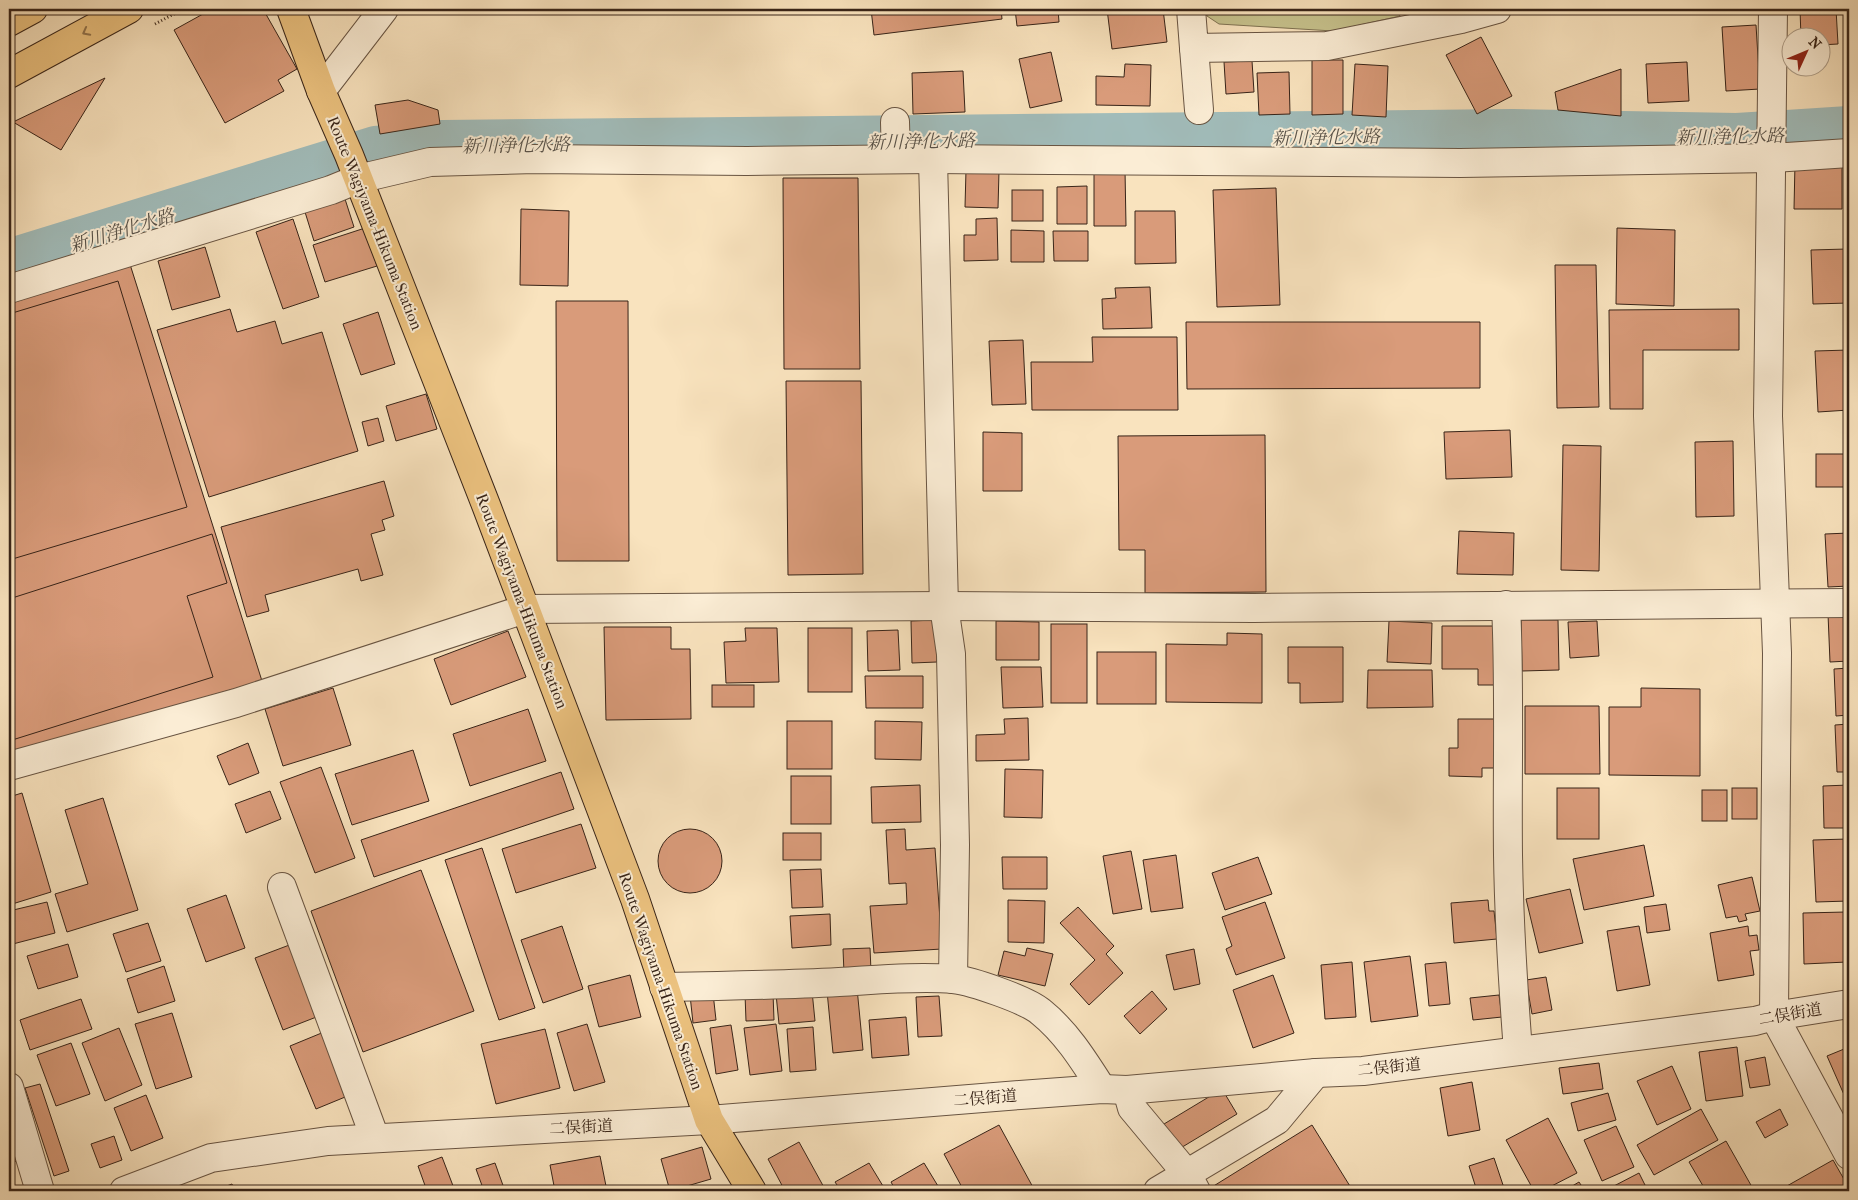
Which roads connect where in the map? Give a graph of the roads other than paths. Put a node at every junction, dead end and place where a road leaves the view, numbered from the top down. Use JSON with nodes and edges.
{"nodes":[{"id":1,"x":33,"y":9,"type":"edge"},
{"id":2,"x":129,"y":9,"type":"edge"},
{"id":3,"x":291,"y":9,"type":"edge"},
{"id":4,"x":384,"y":9,"type":"edge"},
{"id":5,"x":1191,"y":9,"type":"edge"},
{"id":6,"x":1497,"y":9,"type":"edge"},
{"id":7,"x":1773,"y":9,"type":"edge"},
{"id":8,"x":9,"y":22,"type":"edge"},
{"id":9,"x":1194,"y":48,"type":"junction"},
{"id":10,"x":9,"y":74,"type":"edge"},
{"id":11,"x":321,"y":90,"type":"junction"},
{"id":12,"x":1199,"y":110,"type":"dead end"},
{"id":13,"x":895,"y":122,"type":"dead end"},
{"id":14,"x":1772,"y":153,"type":"junction"},
{"id":15,"x":1849,"y":153,"type":"edge"},
{"id":16,"x":933,"y":158,"type":"junction"},
{"id":17,"x":896,"y":159,"type":"junction"},
{"id":18,"x":354,"y":167,"type":"junction"},
{"id":19,"x":9,"y":289,"type":"edge"},
{"id":20,"x":1776,"y":602,"type":"junction"},
{"id":21,"x":1849,"y":603,"type":"edge"},
{"id":22,"x":1506,"y":605,"type":"junction"},
{"id":23,"x":944,"y":606,"type":"junction"},
{"id":24,"x":525,"y":609,"type":"junction"},
{"id":25,"x":9,"y":766,"type":"edge"},
{"id":26,"x":282,"y":887,"type":"dead end"},
{"id":27,"x":953,"y":980,"type":"junction"},
{"id":28,"x":664,"y":987,"type":"junction"},
{"id":29,"x":1849,"y":1004,"type":"edge"},
{"id":30,"x":1774,"y":1016,"type":"junction"},
{"id":31,"x":1518,"y":1052,"type":"junction"},
{"id":32,"x":1316,"y":1073,"type":"junction"},
{"id":33,"x":9,"y":1087,"type":"edge"},
{"id":34,"x":1114,"y":1090,"type":"junction"},
{"id":35,"x":709,"y":1120,"type":"junction"},
{"id":36,"x":375,"y":1138,"type":"junction"},
{"id":37,"x":1849,"y":1155,"type":"edge"},
{"id":38,"x":1192,"y":1183,"type":"edge"},
{"id":39,"x":40,"y":1191,"type":"edge"},
{"id":40,"x":124,"y":1191,"type":"edge"},
{"id":41,"x":752,"y":1191,"type":"edge"},
{"id":42,"x":1158,"y":1191,"type":"edge"}],
"edges":[{"from":1,"to":8,"type":"main road"},
{"from":2,"to":10,"type":"main road","one_way":true},
{"from":3,"to":11,"type":"main road","name":"Route Wagiyama-Hikuma Station"},
{"from":4,"to":11,"type":"street"},
{"from":5,"to":9,"type":"street"},
{"from":6,"to":9,"type":"street"},
{"from":7,"to":14,"type":"street"},
{"from":9,"to":12,"type":"street"},
{"from":11,"to":18,"type":"main road","name":"Route Wagiyama-Hikuma Station"},
{"from":13,"to":17,"type":"street"},
{"from":14,"to":15,"type":"street"},
{"from":14,"to":16,"type":"street"},
{"from":14,"to":20,"type":"street"},
{"from":16,"to":17,"type":"street"},
{"from":16,"to":23,"type":"street"},
{"from":17,"to":18,"type":"street"},
{"from":18,"to":19,"type":"street"},
{"from":18,"to":24,"type":"main road","name":"Route Wagiyama-Hikuma Station"},
{"from":20,"to":21,"type":"street"},
{"from":20,"to":22,"type":"street"},
{"from":20,"to":30,"type":"street"},
{"from":22,"to":23,"type":"street"},
{"from":22,"to":31,"type":"street"},
{"from":23,"to":24,"type":"street"},
{"from":23,"to":27,"type":"street"},
{"from":24,"to":25,"type":"street"},
{"from":24,"to":28,"type":"main road","name":"Route Wagiyama-Hikuma Station"},
{"from":26,"to":36,"type":"street"},
{"from":27,"to":28,"type":"street"},
{"from":27,"to":34,"type":"street"},
{"from":28,"to":35,"type":"main road","name":"Route Wagiyama-Hikuma Station"},
{"from":29,"to":30,"type":"street","name":"二俣街道"},
{"from":30,"to":31,"type":"street","name":"二俣街道"},
{"from":30,"to":37,"type":"street"},
{"from":31,"to":32,"type":"street","name":"二俣街道"},
{"from":32,"to":34,"type":"street","name":"二俣街道"},
{"from":32,"to":38,"type":"street"},
{"from":33,"to":39,"type":"street"},
{"from":34,"to":35,"type":"street","name":"二俣街道"},
{"from":34,"to":38,"type":"street"},
{"from":35,"to":36,"type":"street","name":"二俣街道"},
{"from":35,"to":41,"type":"main road","name":"Route Wagiyama-Hikuma Station"},
{"from":36,"to":40,"type":"street","name":"二俣街道"},
{"from":38,"to":42,"type":"street"}]}
